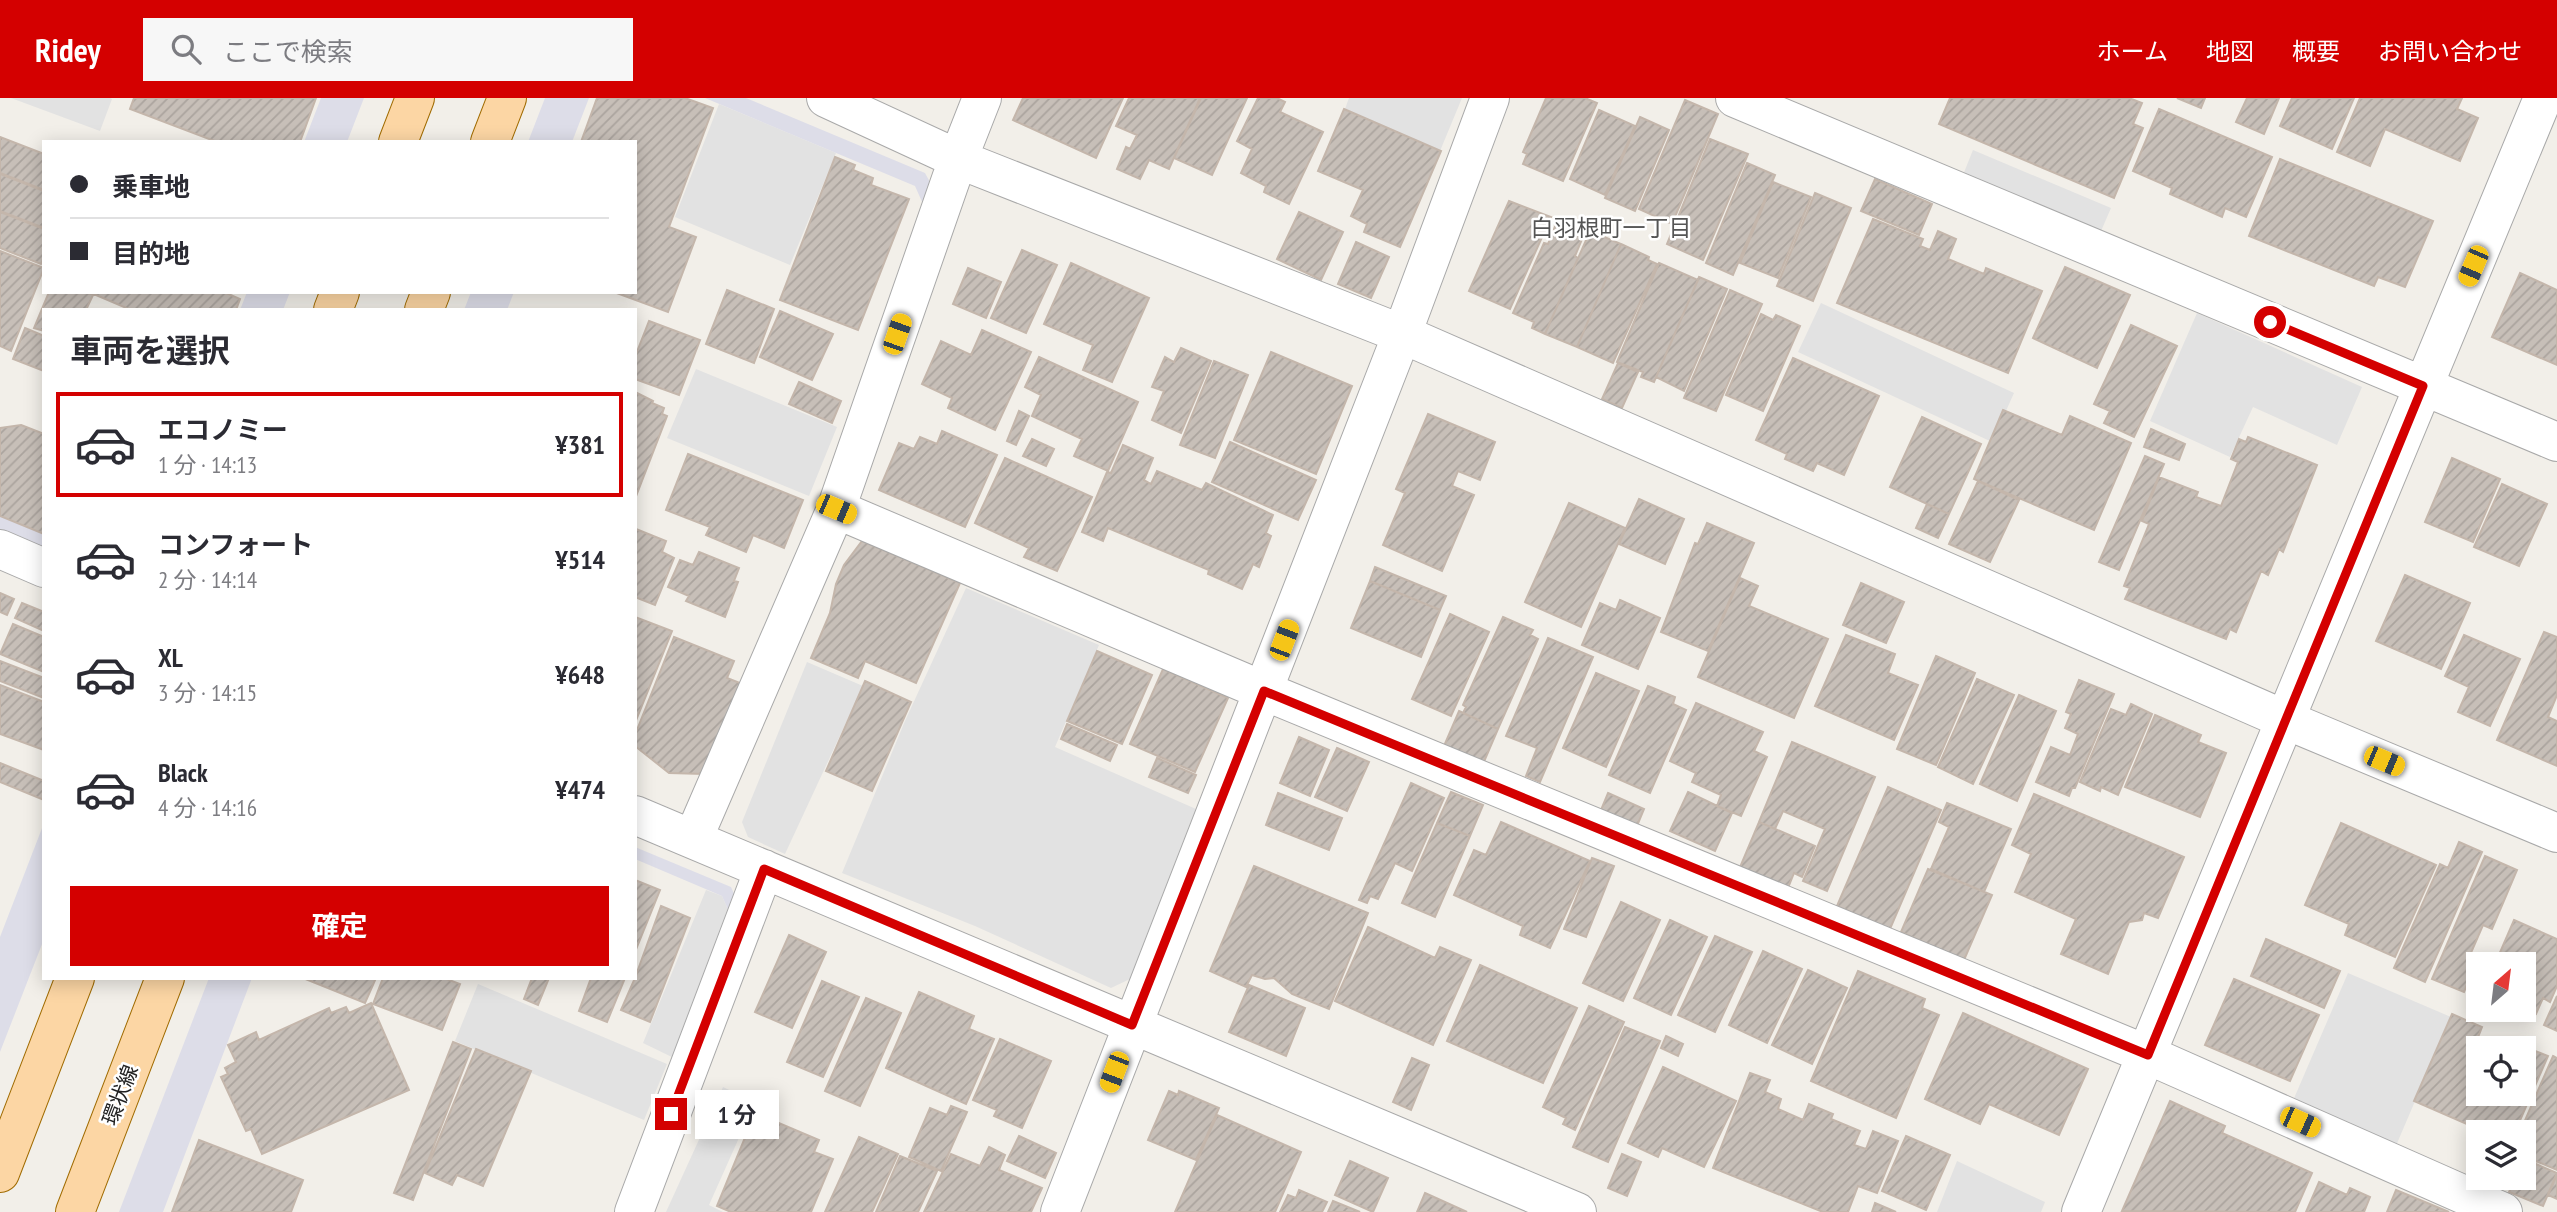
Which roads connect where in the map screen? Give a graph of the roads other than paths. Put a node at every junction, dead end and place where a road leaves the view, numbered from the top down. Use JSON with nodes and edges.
{"nodes":[{"id":1,"x":415,"y":98,"type":"edge"},
{"id":2,"x":507,"y":98,"type":"edge"},
{"id":3,"x":826,"y":98,"type":"edge"},
{"id":4,"x":982,"y":98,"type":"edge"},
{"id":5,"x":1490,"y":98,"type":"edge"},
{"id":6,"x":1735,"y":98,"type":"edge"},
{"id":7,"x":2543,"y":98,"type":"edge"},
{"id":8,"x":399,"y":140,"type":"edge"},
{"id":9,"x":491,"y":140,"type":"edge"},
{"id":10,"x":958,"y":159,"type":"junction"},
{"id":11,"x":1402,"y":334,"type":"junction"},
{"id":12,"x":2423,"y":386,"type":"junction"},
{"id":13,"x":2557,"y":442,"type":"edge"},
{"id":14,"x":836,"y":509,"type":"junction"},
{"id":15,"x":0,"y":549,"type":"edge"},
{"id":16,"x":42,"y":567,"type":"edge"},
{"id":17,"x":1264,"y":691,"type":"junction"},
{"id":18,"x":2286,"y":720,"type":"junction"},
{"id":19,"x":637,"y":816,"type":"edge"},
{"id":20,"x":2557,"y":833,"type":"edge"},
{"id":21,"x":693,"y":839,"type":"junction"},
{"id":22,"x":764,"y":869,"type":"junction"},
{"id":23,"x":74,"y":980,"type":"edge"},
{"id":24,"x":164,"y":980,"type":"edge"},
{"id":25,"x":1132,"y":1025,"type":"junction"},
{"id":26,"x":2148,"y":1055,"type":"junction"},
{"id":27,"x":0,"y":1173,"type":"edge"},
{"id":28,"x":75,"y":1212,"type":"edge"},
{"id":29,"x":634,"y":1212,"type":"edge"},
{"id":30,"x":1060,"y":1212,"type":"edge"},
{"id":31,"x":1577,"y":1212,"type":"edge"},
{"id":32,"x":2081,"y":1212,"type":"edge"},
{"id":33,"x":2503,"y":1212,"type":"edge"}],
"edges":[{"from":1,"to":8,"type":"main road"},
{"from":2,"to":9,"type":"main road"},
{"from":3,"to":10,"type":"street"},
{"from":4,"to":10,"type":"street"},
{"from":5,"to":11,"type":"street"},
{"from":6,"to":12,"type":"street"},
{"from":7,"to":12,"type":"street"},
{"from":10,"to":11,"type":"street"},
{"from":10,"to":14,"type":"street"},
{"from":11,"to":17,"type":"street"},
{"from":11,"to":18,"type":"street"},
{"from":12,"to":13,"type":"street"},
{"from":12,"to":18,"type":"street"},
{"from":14,"to":17,"type":"street"},
{"from":14,"to":21,"type":"street"},
{"from":15,"to":16,"type":"street"},
{"from":17,"to":25,"type":"street"},
{"from":17,"to":26,"type":"street"},
{"from":18,"to":20,"type":"street"},
{"from":18,"to":26,"type":"street"},
{"from":19,"to":21,"type":"street"},
{"from":21,"to":22,"type":"street"},
{"from":22,"to":25,"type":"street"},
{"from":22,"to":29,"type":"street"},
{"from":23,"to":27,"type":"main road"},
{"from":24,"to":28,"type":"main road","name":"環状線"},
{"from":25,"to":30,"type":"street"},
{"from":25,"to":31,"type":"street"},
{"from":26,"to":32,"type":"street"},
{"from":26,"to":33,"type":"street"}]}
